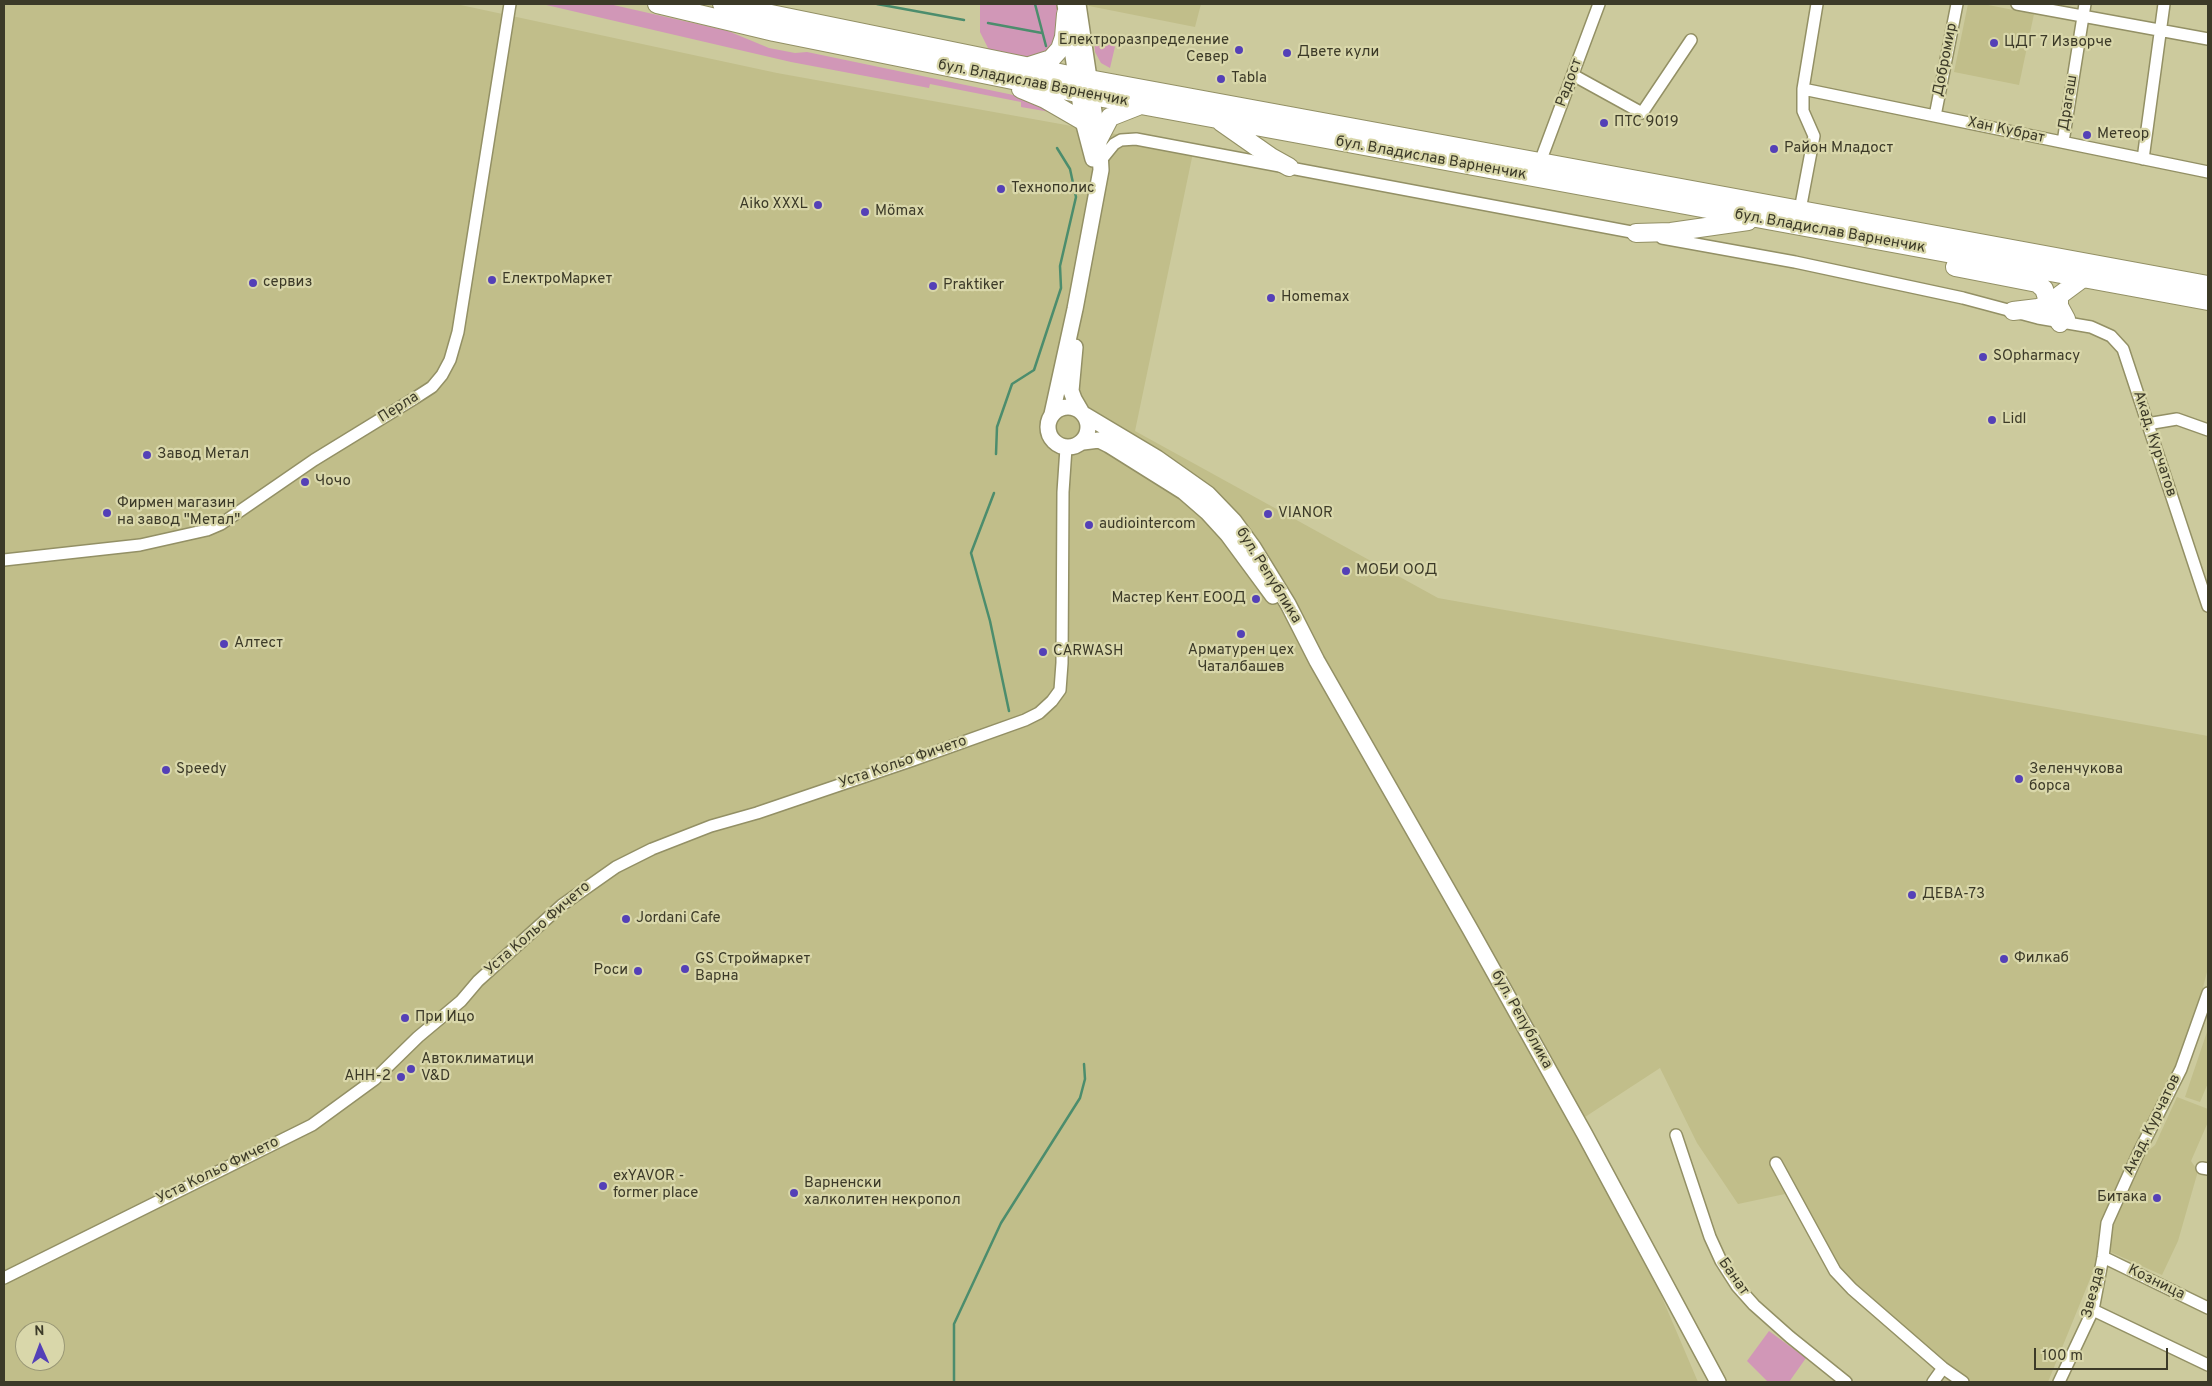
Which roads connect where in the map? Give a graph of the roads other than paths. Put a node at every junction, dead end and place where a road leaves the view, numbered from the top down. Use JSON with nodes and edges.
{"nodes":[{"id":1,"x":510,"y":4,"type":"edge"},
{"id":2,"x":657,"y":4,"type":"edge"},
{"id":3,"x":722,"y":4,"type":"edge"},
{"id":4,"x":1599,"y":4,"type":"edge"},
{"id":5,"x":1817,"y":4,"type":"edge"},
{"id":6,"x":1957,"y":4,"type":"edge"},
{"id":7,"x":2017,"y":4,"type":"edge"},
{"id":8,"x":2085,"y":4,"type":"edge"},
{"id":9,"x":2164,"y":4,"type":"edge"},
{"id":10,"x":1070,"y":7,"type":"edge"},
{"id":11,"x":2083,"y":16,"type":"junction"},
{"id":12,"x":2159,"y":30,"type":"junction"},
{"id":13,"x":2208,"y":39,"type":"edge"},
{"id":14,"x":1691,"y":40,"type":"dead end"},
{"id":15,"x":1029,"y":66,"type":"junction"},
{"id":16,"x":984,"y":74,"type":"junction"},
{"id":17,"x":1573,"y":75,"type":"junction"},
{"id":18,"x":1084,"y":86,"type":"junction"},
{"id":19,"x":1803,"y":89,"type":"junction"},
{"id":20,"x":1140,"y":105,"type":"junction"},
{"id":21,"x":1935,"y":116,"type":"junction"},
{"id":22,"x":1216,"y":119,"type":"junction"},
{"id":23,"x":1083,"y":120,"type":"junction"},
{"id":24,"x":1098,"y":140,"type":"junction"},
{"id":25,"x":2063,"y":142,"type":"junction"},
{"id":26,"x":2143,"y":159,"type":"junction"},
{"id":27,"x":1101,"y":160,"type":"junction"},
{"id":28,"x":1540,"y":162,"type":"junction"},
{"id":29,"x":1289,"y":167,"type":"junction"},
{"id":30,"x":2208,"y":172,"type":"edge"},
{"id":31,"x":1098,"y":183,"type":"junction"},
{"id":32,"x":1800,"y":210,"type":"junction"},
{"id":33,"x":1761,"y":219,"type":"junction"},
{"id":34,"x":1636,"y":233,"type":"junction"},
{"id":35,"x":1901,"y":245,"type":"junction"},
{"id":36,"x":2083,"y":278,"type":"junction"},
{"id":37,"x":2208,"y":285,"type":"edge"},
{"id":38,"x":2055,"y":299,"type":"junction"},
{"id":39,"x":2208,"y":301,"type":"edge"},
{"id":40,"x":1075,"y":309,"type":"junction"},
{"id":41,"x":2013,"y":311,"type":"junction"},
{"id":42,"x":2065,"y":323,"type":"junction"},
{"id":43,"x":1083,"y":413,"type":"junction"},
{"id":44,"x":1052,"y":414,"type":"junction"},
{"id":45,"x":2147,"y":424,"type":"junction"},
{"id":46,"x":2208,"y":430,"type":"edge"},
{"id":47,"x":1083,"y":442,"type":"junction"},
{"id":48,"x":1066,"y":448,"type":"junction"},
{"id":49,"x":4,"y":560,"type":"edge"},
{"id":50,"x":2208,"y":606,"type":"edge"},
{"id":51,"x":1317,"y":661,"type":"junction"},
{"id":52,"x":2208,"y":993,"type":"edge"},
{"id":53,"x":1676,"y":1135,"type":"dead end"},
{"id":54,"x":1776,"y":1163,"type":"dead end"},
{"id":55,"x":2104,"y":1257,"type":"junction"},
{"id":56,"x":4,"y":1278,"type":"edge"},
{"id":57,"x":2208,"y":1308,"type":"edge"},
{"id":58,"x":2093,"y":1310,"type":"junction"},
{"id":59,"x":2208,"y":1365,"type":"edge"},
{"id":60,"x":1943,"y":1368,"type":"junction"},
{"id":61,"x":1718,"y":1382,"type":"edge"},
{"id":62,"x":1846,"y":1382,"type":"edge"},
{"id":63,"x":1933,"y":1382,"type":"edge"},
{"id":64,"x":1963,"y":1382,"type":"edge"},
{"id":65,"x":2059,"y":1382,"type":"edge"}],
"edges":[{"from":1,"to":49,"type":"street","name":"Перла"},
{"from":2,"to":16,"type":"main road","name":"бул. Владислав Варненчик"},
{"from":3,"to":15,"type":"main road","name":"бул. Владислав Варненчик"},
{"from":4,"to":17,"type":"street","name":"Радост"},
{"from":5,"to":19,"type":"street"},
{"from":6,"to":21,"type":"street","name":"Добромир"},
{"from":7,"to":11,"type":"street"},
{"from":8,"to":11,"type":"street","name":"Драгаш"},
{"from":9,"to":12,"type":"street"},
{"from":10,"to":15,"type":"main road"},
{"from":10,"to":18,"type":"street"},
{"from":11,"to":12,"type":"street"},
{"from":11,"to":25,"type":"street","name":"Драгаш"},
{"from":12,"to":13,"type":"street"},
{"from":12,"to":26,"type":"street"},
{"from":14,"to":17,"type":"street"},
{"from":15,"to":18,"type":"main road","name":"бул. Владислав Варненчик"},
{"from":16,"to":18,"type":"main road","name":"бул. Владислав Варненчик"},
{"from":16,"to":23,"type":"main road"},
{"from":17,"to":28,"type":"street","name":"Радост"},
{"from":18,"to":20,"type":"main road","name":"бул. Владислав Варненчик"},
{"from":18,"to":23,"type":"street"},
{"from":18,"to":24,"type":"street"},
{"from":18,"to":28,"type":"main road","name":"бул. Владислав Варненчик"},
{"from":19,"to":21,"type":"street","name":"Хан Кубрат"},
{"from":19,"to":32,"type":"street"},
{"from":20,"to":22,"type":"main road","name":"бул. Владислав Варненчик"},
{"from":20,"to":24,"type":"main road"},
{"from":21,"to":25,"type":"street","name":"Хан Кубрат"},
{"from":22,"to":29,"type":"main road"},
{"from":22,"to":33,"type":"main road","name":"бул. Владислав Варненчик"},
{"from":23,"to":31,"type":"street"},
{"from":24,"to":27,"type":"street"},
{"from":25,"to":26,"type":"street","name":"Хан Кубрат"},
{"from":26,"to":30,"type":"street","name":"Хан Кубрат"},
{"from":27,"to":29,"type":"street","name":"Акад. Курчатов"},
{"from":27,"to":31,"type":"street"},
{"from":28,"to":32,"type":"main road","name":"бул. Владислав Варненчик"},
{"from":29,"to":34,"type":"street","name":"Акад. Курчатов"},
{"from":31,"to":40,"type":"street"},
{"from":32,"to":37,"type":"main road","name":"бул. Владислав Варненчик"},
{"from":33,"to":34,"type":"main road"},
{"from":33,"to":35,"type":"main road","name":"бул. Владислав Варненчик"},
{"from":34,"to":41,"type":"street","name":"Акад. Курчатов"},
{"from":35,"to":36,"type":"main road","name":"бул. Владислав Варненчик"},
{"from":35,"to":38,"type":"main road"},
{"from":36,"to":38,"type":"main road"},
{"from":36,"to":39,"type":"main road","name":"бул. Владислав Варненчик"},
{"from":38,"to":41,"type":"main road"},
{"from":38,"to":42,"type":"main road"},
{"from":40,"to":43,"type":"street"},
{"from":40,"to":44,"type":"street"},
{"from":41,"to":42,"type":"street","name":"Акад. Курчатов"},
{"from":42,"to":45,"type":"street","name":"Акад. Курчатов"},
{"from":43,"to":44,"type":"street"},
{"from":43,"to":47,"type":"street"},
{"from":43,"to":51,"type":"street","name":"бул. Република"},
{"from":44,"to":48,"type":"street"},
{"from":45,"to":46,"type":"street"},
{"from":45,"to":50,"type":"street","name":"Акад. Курчатов"},
{"from":47,"to":48,"type":"street","name":"бул. Република"},
{"from":47,"to":51,"type":"street","name":"бул. Република"},
{"from":48,"to":56,"type":"street","name":"Уста Кольо Фичето"},
{"from":51,"to":61,"type":"street","name":"бул. Република"},
{"from":52,"to":55,"type":"street","name":"Акад. Курчатов"},
{"from":53,"to":62,"type":"street","name":"Банат"},
{"from":54,"to":60,"type":"street"},
{"from":55,"to":57,"type":"street","name":"Козница"},
{"from":55,"to":58,"type":"street","name":"Звезда"},
{"from":58,"to":59,"type":"street"},
{"from":58,"to":65,"type":"street","name":"Звезда"},
{"from":60,"to":63,"type":"street"},
{"from":60,"to":64,"type":"street"}]}
